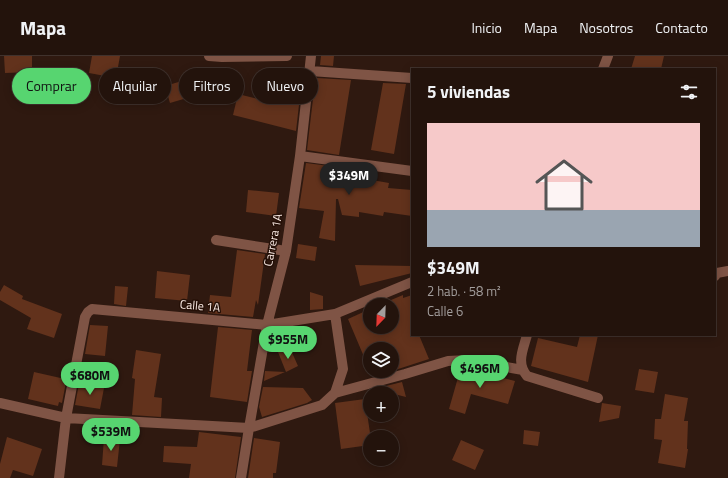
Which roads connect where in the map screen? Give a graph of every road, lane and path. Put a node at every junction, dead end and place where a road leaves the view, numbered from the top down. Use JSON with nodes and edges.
{"nodes":[{"id":1,"x":209,"y":56,"type":"edge"},
{"id":2,"x":287,"y":56,"type":"edge"},
{"id":3,"x":311,"y":56,"type":"edge"},
{"id":4,"x":608,"y":56,"type":"edge"},
{"id":5,"x":310,"y":68,"type":"edge"},
{"id":6,"x":603,"y":68,"type":"edge"},
{"id":7,"x":318,"y":71,"type":"edge"},
{"id":8,"x":411,"y":78,"type":"edge"},
{"id":9,"x":306,"y":104,"type":"edge"},
{"id":10,"x":300,"y":156,"type":"junction"},
{"id":11,"x":411,"y":172,"type":"edge"},
{"id":12,"x":216,"y":240,"type":"dead end"},
{"id":13,"x":286,"y":251,"type":"junction"},
{"id":14,"x":728,"y":271,"type":"edge"},
{"id":15,"x":716,"y":274,"type":"edge"},
{"id":16,"x":411,"y":282,"type":"edge"},
{"id":17,"x":335,"y":314,"type":"junction"},
{"id":18,"x":267,"y":325,"type":"junction"},
{"id":19,"x":527,"y":336,"type":"edge"},
{"id":20,"x":522,"y":370,"type":"junction"},
{"id":21,"x":335,"y":393,"type":"junction"},
{"id":22,"x":598,"y":398,"type":"dead end"},
{"id":23,"x":0,"y":403,"type":"edge"},
{"id":24,"x":66,"y":418,"type":"junction"},
{"id":25,"x":249,"y":428,"type":"junction"},
{"id":26,"x":58,"y":478,"type":"edge"},
{"id":27,"x":244,"y":478,"type":"edge"}],
"edges":[{"from":1,"to":2,"type":"street"},
{"from":3,"to":5,"type":"street","name":"Carrera 1A"},
{"from":4,"to":6,"type":"street"},
{"from":7,"to":8,"type":"street"},
{"from":9,"to":10,"type":"street","name":"Carrera 1A"},
{"from":10,"to":11,"type":"street"},
{"from":10,"to":13,"type":"street","name":"Carrera 1A"},
{"from":12,"to":13,"type":"street"},
{"from":13,"to":18,"type":"street","name":"Carrera 1A"},
{"from":14,"to":15,"type":"street"},
{"from":16,"to":17,"type":"street","name":"Calle 1A"},
{"from":17,"to":18,"type":"street","name":"Calle 1A"},
{"from":17,"to":21,"type":"street"},
{"from":18,"to":24,"type":"street","name":"Calle 1A"},
{"from":18,"to":25,"type":"street","name":"Carrera 1A"},
{"from":19,"to":20,"type":"street"},
{"from":20,"to":21,"type":"street"},
{"from":20,"to":22,"type":"street"},
{"from":21,"to":25,"type":"street"},
{"from":23,"to":24,"type":"street"},
{"from":24,"to":25,"type":"street"},
{"from":24,"to":26,"type":"street"},
{"from":25,"to":27,"type":"street","name":"Carrera 1A"}]}
